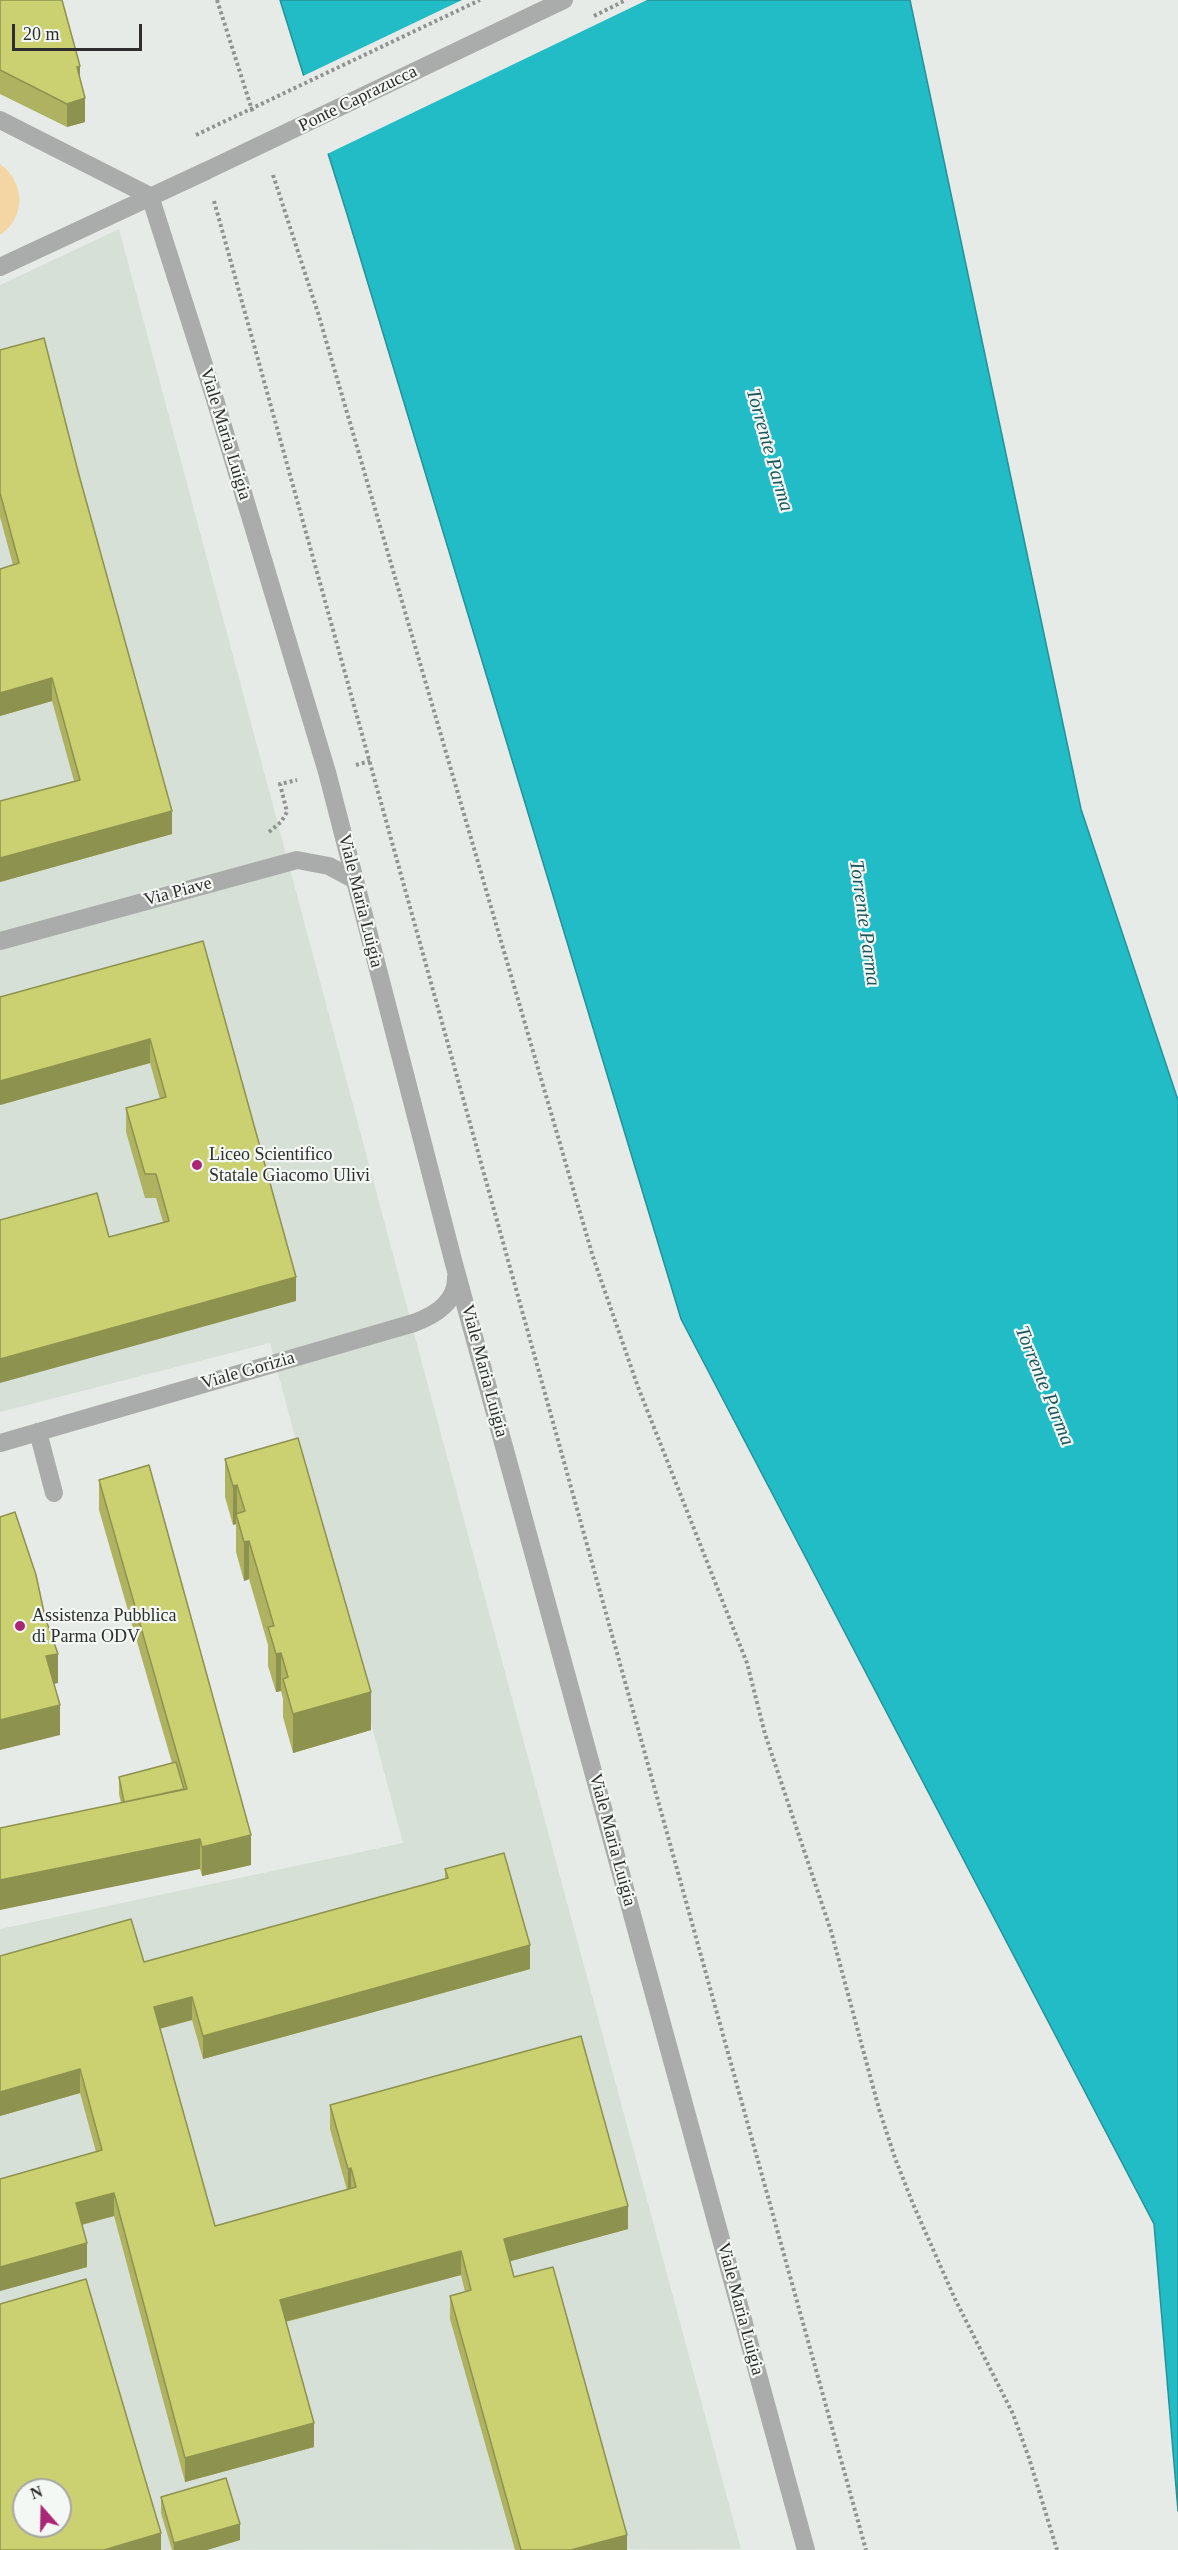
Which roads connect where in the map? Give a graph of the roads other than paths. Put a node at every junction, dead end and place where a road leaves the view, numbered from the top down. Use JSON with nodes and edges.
{"nodes":[{"id":1,"x":564,"y":0,"type":"edge"},
{"id":2,"x":0,"y":120,"type":"edge"},
{"id":3,"x":150,"y":196,"type":"junction"},
{"id":4,"x":0,"y":267,"type":"edge"},
{"id":5,"x":355,"y":880,"type":"junction"},
{"id":6,"x":0,"y":941,"type":"edge"},
{"id":7,"x":453,"y":1260,"type":"junction"},
{"id":8,"x":38,"y":1432,"type":"junction"},
{"id":9,"x":0,"y":1443,"type":"edge"},
{"id":10,"x":54,"y":1493,"type":"dead end"},
{"id":11,"x":806,"y":2550,"type":"edge"}],
"edges":[{"from":1,"to":3,"type":"street","name":"Ponte Caprazucca","bridge":true},
{"from":2,"to":3,"type":"street"},
{"from":3,"to":4,"type":"street","name":"Ponte Caprazucca"},
{"from":3,"to":5,"type":"street","name":"Viale Maria Luigia"},
{"from":5,"to":6,"type":"street","name":"Via Piave"},
{"from":5,"to":7,"type":"street","name":"Viale Maria Luigia"},
{"from":7,"to":8,"type":"street","name":"Viale Gorizia"},
{"from":7,"to":11,"type":"street","name":"Viale Maria Luigia"},
{"from":8,"to":9,"type":"street","name":"Viale Gorizia"},
{"from":8,"to":10,"type":"street"}]}
